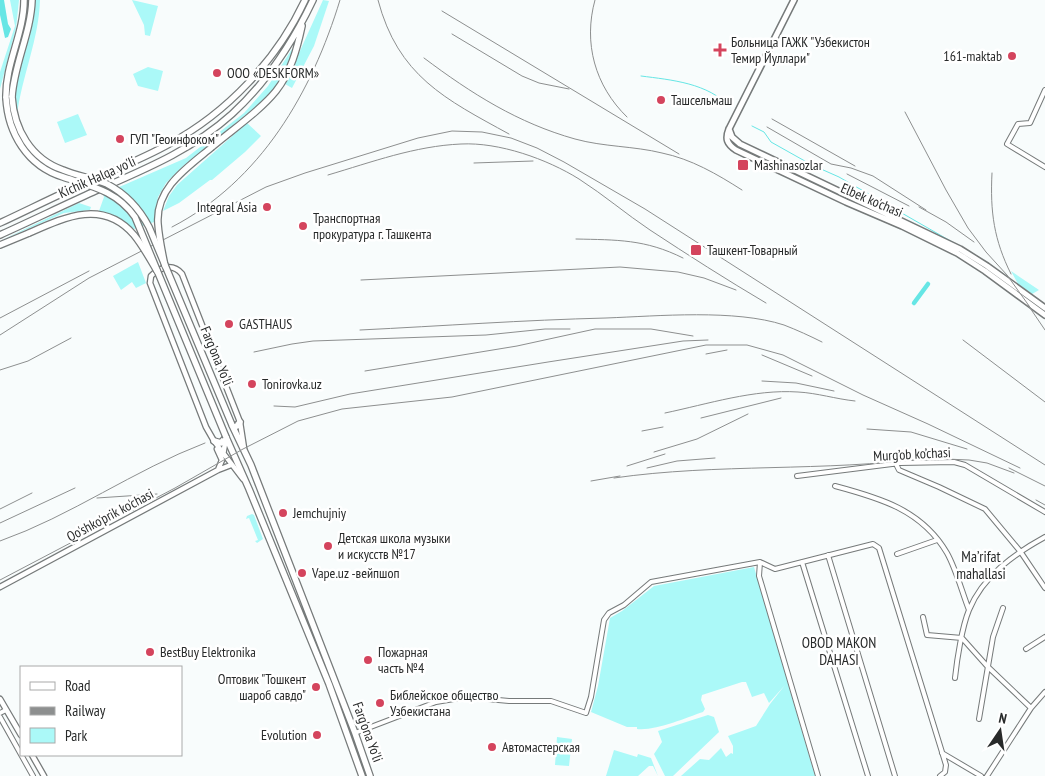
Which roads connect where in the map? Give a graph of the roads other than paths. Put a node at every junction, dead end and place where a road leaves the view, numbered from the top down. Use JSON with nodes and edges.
{"nodes":[{"id":1,"x":24,"y":0,"type":"edge"},
{"id":2,"x":32,"y":0,"type":"edge"},
{"id":3,"x":305,"y":0,"type":"edge"},
{"id":4,"x":313,"y":0,"type":"edge"},
{"id":5,"x":794,"y":0,"type":"edge"},
{"id":6,"x":304,"y":18,"type":"junction"},
{"id":7,"x":1045,"y":90,"type":"edge"},
{"id":8,"x":9,"y":97,"type":"junction"},
{"id":9,"x":729,"y":129,"type":"junction"},
{"id":10,"x":1045,"y":167,"type":"edge"},
{"id":11,"x":0,"y":223,"type":"edge"},
{"id":12,"x":0,"y":235,"type":"edge"},
{"id":13,"x":0,"y":245,"type":"edge"},
{"id":14,"x":165,"y":266,"type":"junction"},
{"id":15,"x":157,"y":271,"type":"junction"},
{"id":16,"x":1045,"y":308,"type":"edge"},
{"id":17,"x":1045,"y":315,"type":"edge"},
{"id":18,"x":240,"y":422,"type":"junction"},
{"id":19,"x":232,"y":425,"type":"junction"},
{"id":20,"x":226,"y":437,"type":"junction"},
{"id":21,"x":214,"y":441,"type":"junction"},
{"id":22,"x":245,"y":453,"type":"junction"},
{"id":23,"x":223,"y":454,"type":"junction"},
{"id":24,"x":222,"y":460,"type":"junction"},
{"id":25,"x":231,"y":465,"type":"junction"},
{"id":26,"x":897,"y":466,"type":"dead end"},
{"id":27,"x":218,"y":470,"type":"junction"},
{"id":28,"x":797,"y":476,"type":"dead end"},
{"id":29,"x":835,"y":486,"type":"dead end"},
{"id":30,"x":249,"y":489,"type":"junction"},
{"id":31,"x":1045,"y":512,"type":"edge"},
{"id":32,"x":1045,"y":536,"type":"edge"},
{"id":33,"x":937,"y":540,"type":"junction"},
{"id":34,"x":1020,"y":551,"type":"junction"},
{"id":35,"x":898,"y":554,"type":"dead end"},
{"id":36,"x":828,"y":555,"type":"junction"},
{"id":37,"x":760,"y":562,"type":"junction"},
{"id":38,"x":802,"y":562,"type":"junction"},
{"id":39,"x":0,"y":587,"type":"edge"},
{"id":40,"x":1045,"y":588,"type":"edge"},
{"id":41,"x":1003,"y":608,"type":"dead end"},
{"id":42,"x":969,"y":610,"type":"junction"},
{"id":43,"x":923,"y":617,"type":"dead end"},
{"id":44,"x":1045,"y":637,"type":"edge"},
{"id":45,"x":962,"y":638,"type":"junction"},
{"id":46,"x":1026,"y":649,"type":"dead end"},
{"id":47,"x":987,"y":666,"type":"junction"},
{"id":48,"x":954,"y":678,"type":"dead end"},
{"id":49,"x":1045,"y":692,"type":"edge"},
{"id":50,"x":0,"y":699,"type":"edge"},
{"id":51,"x":1030,"y":708,"type":"junction"},
{"id":52,"x":7,"y":712,"type":"junction"},
{"id":53,"x":0,"y":717,"type":"edge"},
{"id":54,"x":979,"y":719,"type":"dead end"},
{"id":55,"x":20,"y":733,"type":"edge"},
{"id":56,"x":355,"y":733,"type":"junction"},
{"id":57,"x":20,"y":753,"type":"edge"},
{"id":58,"x":942,"y":753,"type":"junction"},
{"id":59,"x":22,"y":756,"type":"edge"},
{"id":60,"x":33,"y":756,"type":"edge"},
{"id":61,"x":33,"y":776,"type":"edge"},
{"id":62,"x":44,"y":776,"type":"edge"},
{"id":63,"x":362,"y":776,"type":"edge"},
{"id":64,"x":370,"y":776,"type":"edge"},
{"id":65,"x":818,"y":776,"type":"edge"},
{"id":66,"x":868,"y":776,"type":"edge"},
{"id":67,"x":895,"y":776,"type":"edge"},
{"id":68,"x":940,"y":776,"type":"edge"},
{"id":69,"x":981,"y":776,"type":"edge"},
{"id":70,"x":987,"y":776,"type":"edge"}],
"edges":[{"from":1,"to":8,"type":"main road","name":"Farg'ona Yo'li"},
{"from":2,"to":8,"type":"main road","name":"Farg'ona Yo'li"},
{"from":3,"to":11,"type":"main road","name":"Kichik Halqa yo'li"},
{"from":4,"to":6,"type":"main road","name":"Kichik Halqa yo'li"},
{"from":5,"to":9,"type":"main road"},
{"from":6,"to":12,"type":"main road","name":"Kichik Halqa yo'li"},
{"from":6,"to":14,"type":"main road","bridge":true},
{"from":7,"to":10,"type":"street"},
{"from":8,"to":14,"type":"main road","name":"Farg'ona Yo'li","bridge":true},
{"from":8,"to":15,"type":"main road","name":"Farg'ona Yo'li","bridge":true},
{"from":9,"to":16,"type":"main road","name":"Elbek ko'chasi"},
{"from":9,"to":17,"type":"main road","name":"Elbek ko'chasi"},
{"from":13,"to":15,"type":"main road","bridge":true},
{"from":14,"to":19,"type":"main road","name":"Farg'ona Yo'li","bridge":true},
{"from":15,"to":20,"type":"main road","name":"Farg'ona Yo'li","bridge":true},
{"from":18,"to":19,"type":"main road"},
{"from":18,"to":21,"type":"street"},
{"from":18,"to":22,"type":"street"},
{"from":19,"to":22,"type":"main road","name":"Farg'ona Yo'li"},
{"from":20,"to":21,"type":"main road"},
{"from":20,"to":23,"type":"street"},
{"from":20,"to":30,"type":"main road","name":"Farg'ona Yo'li"},
{"from":21,"to":23,"type":"street"},
{"from":21,"to":24,"type":"street"},
{"from":22,"to":56,"type":"main road","name":"Farg'ona Yo'li"},
{"from":23,"to":24,"type":"street"},
{"from":23,"to":25,"type":"street"},
{"from":24,"to":27,"type":"street"},
{"from":25,"to":27,"type":"street","name":"Qo'shko'prik ko'chasi"},
{"from":25,"to":30,"type":"street"},
{"from":26,"to":34,"type":"street"},
{"from":27,"to":39,"type":"street","name":"Qo'shko'prik ko'chasi"},
{"from":28,"to":31,"type":"street","name":"Murg’ob ko’chasi"},
{"from":29,"to":33,"type":"street"},
{"from":30,"to":63,"type":"main road","name":"Farg'ona Yo'li"},
{"from":32,"to":34,"type":"street"},
{"from":33,"to":35,"type":"street"},
{"from":33,"to":42,"type":"street"},
{"from":34,"to":40,"type":"street"},
{"from":34,"to":42,"type":"street"},
{"from":36,"to":38,"type":"street"},
{"from":36,"to":58,"type":"street"},
{"from":36,"to":67,"type":"street"},
{"from":37,"to":38,"type":"street"},
{"from":37,"to":56,"type":"street"},
{"from":37,"to":65,"type":"street"},
{"from":38,"to":66,"type":"street"},
{"from":41,"to":47,"type":"street"},
{"from":42,"to":45,"type":"street"},
{"from":43,"to":45,"type":"street"},
{"from":44,"to":46,"type":"street"},
{"from":45,"to":47,"type":"street"},
{"from":45,"to":48,"type":"street"},
{"from":47,"to":51,"type":"street"},
{"from":47,"to":54,"type":"street"},
{"from":49,"to":51,"type":"street"},
{"from":50,"to":52,"type":"street"},
{"from":51,"to":70,"type":"street"},
{"from":52,"to":53,"type":"street"},
{"from":52,"to":55,"type":"street"},
{"from":53,"to":57,"type":"street"},
{"from":56,"to":64,"type":"main road","name":"Farg'ona Yo'li"},
{"from":58,"to":68,"type":"street"},
{"from":58,"to":69,"type":"street"},
{"from":59,"to":61,"type":"street"},
{"from":60,"to":62,"type":"street"}]}
